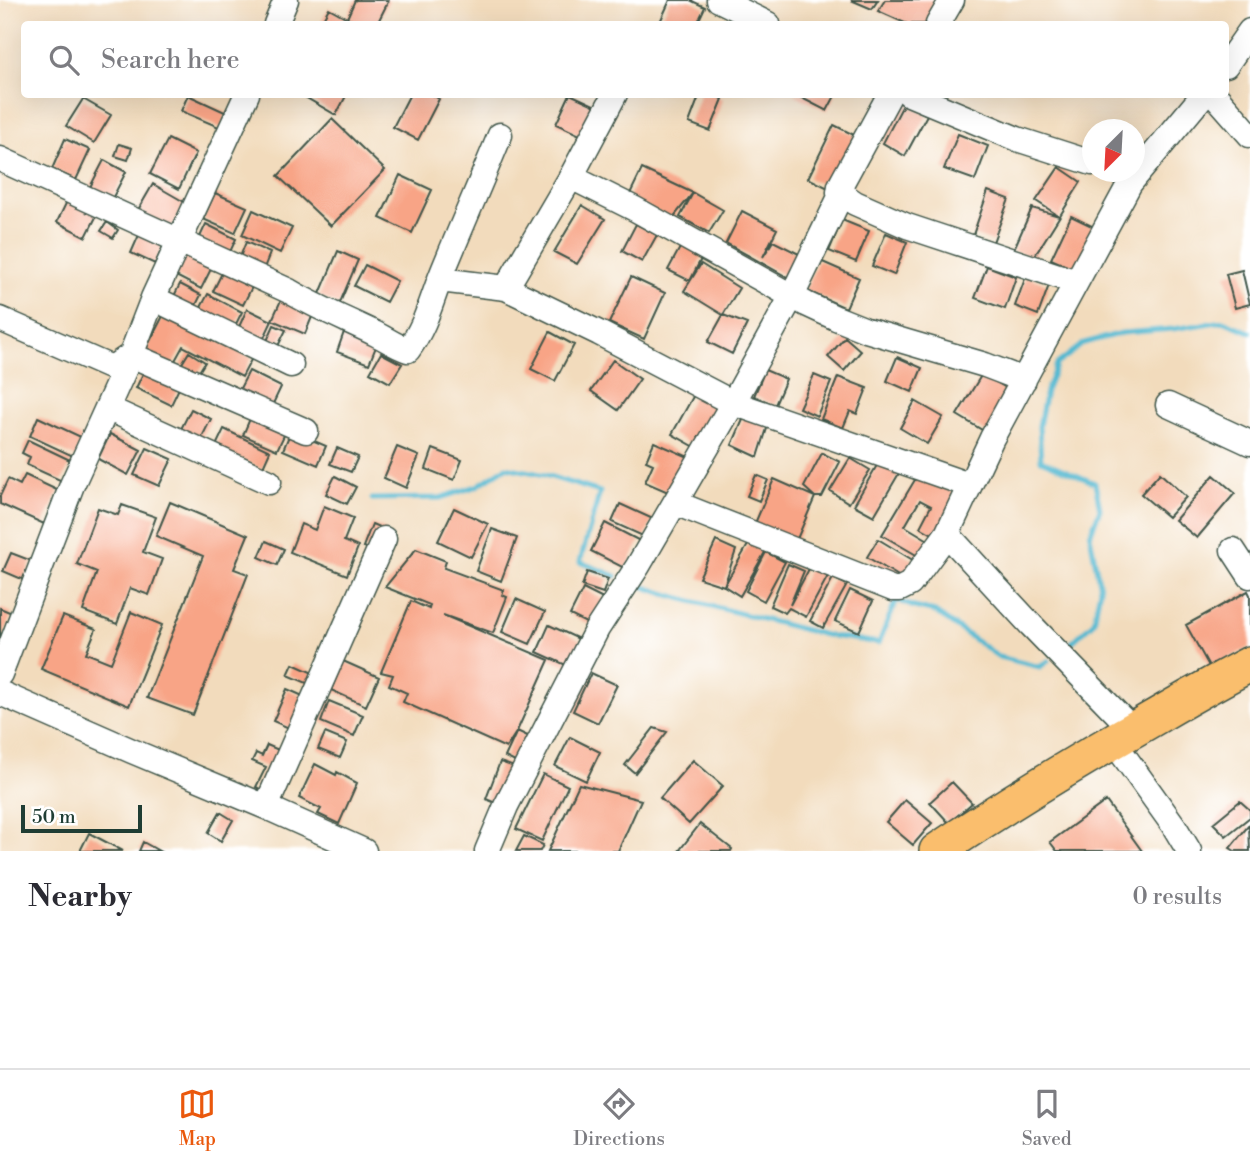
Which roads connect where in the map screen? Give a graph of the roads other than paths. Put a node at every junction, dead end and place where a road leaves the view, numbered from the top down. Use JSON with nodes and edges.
{"nodes":[{"id":1,"x":286,"y":0,"type":"edge"},
{"id":2,"x":719,"y":0,"type":"edge"},
{"id":3,"x":952,"y":0,"type":"edge"},
{"id":4,"x":277,"y":21,"type":"edge"},
{"id":5,"x":762,"y":21,"type":"edge"},
{"id":6,"x":940,"y":21,"type":"edge"},
{"id":7,"x":1250,"y":31,"type":"edge"},
{"id":8,"x":1229,"y":61,"type":"edge"},
{"id":9,"x":245,"y":98,"type":"edge"},
{"id":10,"x":613,"y":98,"type":"edge"},
{"id":11,"x":888,"y":98,"type":"edge"},
{"id":12,"x":919,"y":98,"type":"edge"},
{"id":13,"x":1200,"y":98,"type":"edge"},
{"id":14,"x":1218,"y":98,"type":"edge"},
{"id":15,"x":500,"y":135,"type":"dead end"},
{"id":16,"x":1250,"y":135,"type":"edge"},
{"id":17,"x":1145,"y":157,"type":"edge"},
{"id":18,"x":0,"y":159,"type":"edge"},
{"id":19,"x":1082,"y":160,"type":"edge"},
{"id":20,"x":571,"y":177,"type":"junction"},
{"id":21,"x":1130,"y":182,"type":"edge"},
{"id":22,"x":841,"y":195,"type":"junction"},
{"id":23,"x":180,"y":241,"type":"junction"},
{"id":24,"x":440,"y":279,"type":"junction"},
{"id":25,"x":1076,"y":282,"type":"junction"},
{"id":26,"x":506,"y":288,"type":"junction"},
{"id":27,"x":792,"y":296,"type":"junction"},
{"id":28,"x":153,"y":298,"type":"junction"},
{"id":29,"x":0,"y":319,"type":"edge"},
{"id":30,"x":131,"y":355,"type":"junction"},
{"id":31,"x":291,"y":365,"type":"dead end"},
{"id":32,"x":1024,"y":380,"type":"junction"},
{"id":33,"x":733,"y":403,"type":"junction"},
{"id":34,"x":1168,"y":405,"type":"dead end"},
{"id":35,"x":107,"y":408,"type":"junction"},
{"id":36,"x":306,"y":431,"type":"dead end"},
{"id":37,"x":1250,"y":443,"type":"edge"},
{"id":38,"x":269,"y":482,"type":"dead end"},
{"id":39,"x":969,"y":485,"type":"junction"},
{"id":40,"x":675,"y":503,"type":"junction"},
{"id":41,"x":947,"y":534,"type":"junction"},
{"id":42,"x":384,"y":540,"type":"dead end"},
{"id":43,"x":1233,"y":550,"type":"dead end"},
{"id":44,"x":1250,"y":576,"type":"edge"},
{"id":45,"x":1250,"y":664,"type":"edge"},
{"id":46,"x":0,"y":674,"type":"edge"},
{"id":47,"x":1250,"y":681,"type":"edge"},
{"id":48,"x":0,"y":693,"type":"edge"},
{"id":49,"x":1127,"y":741,"type":"junction"},
{"id":50,"x":266,"y":807,"type":"junction"},
{"id":51,"x":364,"y":851,"type":"edge"},
{"id":52,"x":487,"y":851,"type":"edge"},
{"id":53,"x":937,"y":851,"type":"edge"},
{"id":54,"x":964,"y":851,"type":"edge"},
{"id":55,"x":1189,"y":851,"type":"edge"}],
"edges":[{"from":1,"to":4,"type":"street"},
{"from":2,"to":5,"type":"street"},
{"from":3,"to":6,"type":"street"},
{"from":7,"to":8,"type":"street"},
{"from":9,"to":23,"type":"street"},
{"from":10,"to":20,"type":"street"},
{"from":11,"to":22,"type":"street"},
{"from":12,"to":19,"type":"street"},
{"from":13,"to":17,"type":"street"},
{"from":14,"to":16,"type":"street"},
{"from":15,"to":24,"type":"street"},
{"from":18,"to":23,"type":"street"},
{"from":20,"to":26,"type":"street"},
{"from":20,"to":27,"type":"street"},
{"from":21,"to":25,"type":"street"},
{"from":22,"to":25,"type":"street"},
{"from":22,"to":27,"type":"street"},
{"from":23,"to":24,"type":"street"},
{"from":23,"to":28,"type":"street"},
{"from":24,"to":26,"type":"street"},
{"from":25,"to":32,"type":"street"},
{"from":26,"to":33,"type":"street"},
{"from":27,"to":32,"type":"street"},
{"from":27,"to":33,"type":"street"},
{"from":28,"to":30,"type":"street"},
{"from":28,"to":31,"type":"street"},
{"from":29,"to":30,"type":"street"},
{"from":30,"to":35,"type":"street"},
{"from":30,"to":36,"type":"street"},
{"from":32,"to":39,"type":"street"},
{"from":33,"to":39,"type":"street"},
{"from":33,"to":40,"type":"street"},
{"from":34,"to":37,"type":"street"},
{"from":35,"to":38,"type":"street"},
{"from":35,"to":46,"type":"street"},
{"from":39,"to":41,"type":"street"},
{"from":40,"to":41,"type":"street"},
{"from":40,"to":52,"type":"street"},
{"from":41,"to":49,"type":"street"},
{"from":42,"to":50,"type":"street"},
{"from":43,"to":44,"type":"street"},
{"from":45,"to":49,"type":"highway"},
{"from":47,"to":49,"type":"highway"},
{"from":48,"to":50,"type":"street"},
{"from":49,"to":53,"type":"highway"},
{"from":49,"to":54,"type":"highway"},
{"from":49,"to":55,"type":"street"},
{"from":50,"to":51,"type":"street"}]}
